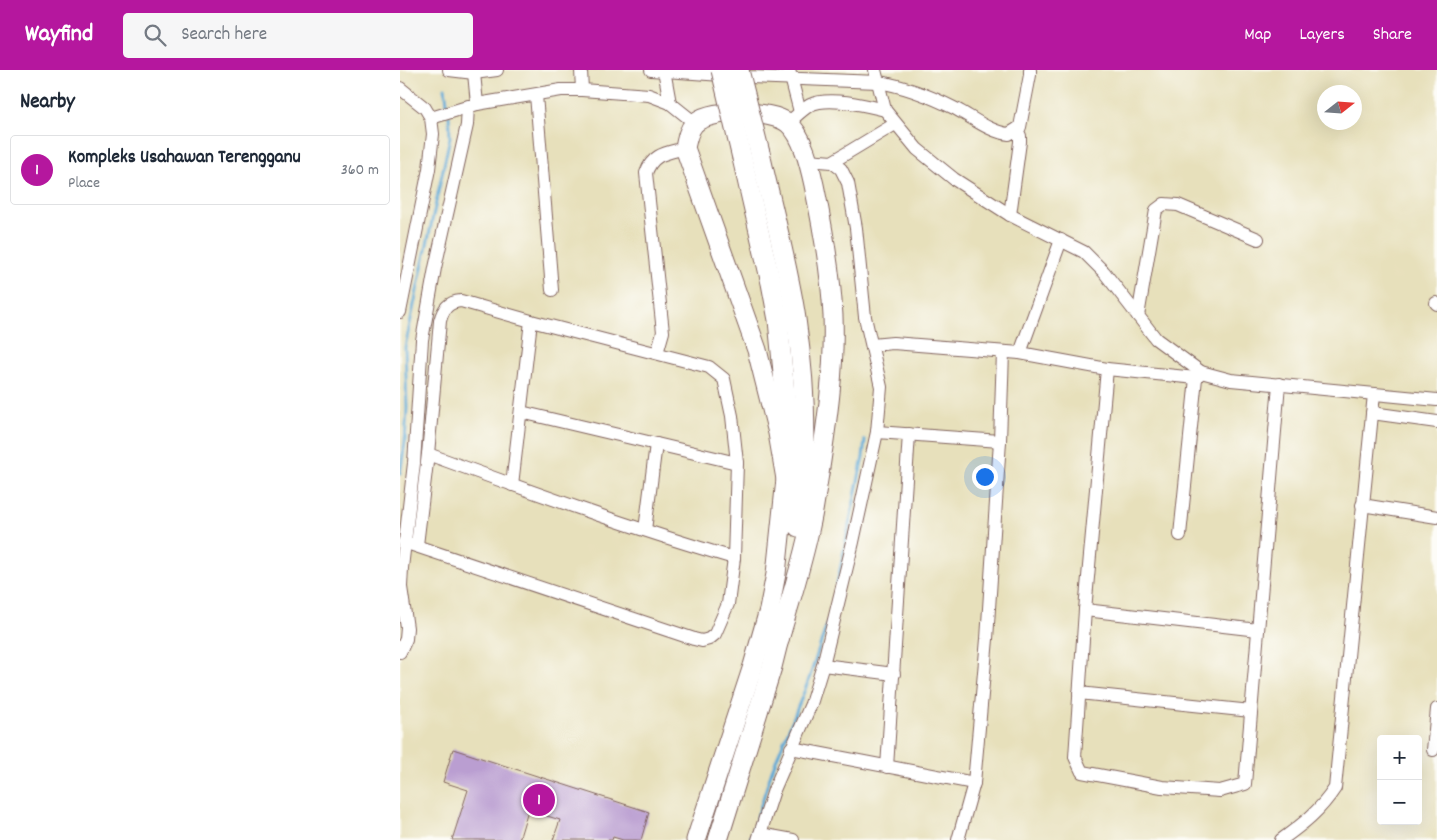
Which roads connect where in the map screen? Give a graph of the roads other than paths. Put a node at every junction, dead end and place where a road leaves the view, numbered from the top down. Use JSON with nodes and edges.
{"nodes":[{"id":1,"x":449,"y":70,"type":"edge"},
{"id":2,"x":497,"y":70,"type":"edge"},
{"id":3,"x":581,"y":70,"type":"edge"},
{"id":4,"x":721,"y":70,"type":"edge"},
{"id":5,"x":739,"y":70,"type":"edge"},
{"id":6,"x":1030,"y":70,"type":"edge"},
{"id":7,"x":661,"y":72,"type":"edge"},
{"id":8,"x":789,"y":74,"type":"edge"},
{"id":9,"x":878,"y":79,"type":"edge"},
{"id":10,"x":400,"y":88,"type":"edge"},
{"id":11,"x":582,"y":90,"type":"junction"},
{"id":12,"x":472,"y":95,"type":"junction"},
{"id":13,"x":536,"y":95,"type":"junction"},
{"id":14,"x":669,"y":97,"type":"junction"},
{"id":15,"x":884,"y":106,"type":"junction"},
{"id":16,"x":434,"y":116,"type":"junction"},
{"id":17,"x":794,"y":118,"type":"junction"},
{"id":18,"x":695,"y":123,"type":"junction"},
{"id":19,"x":895,"y":124,"type":"junction"},
{"id":20,"x":1017,"y":130,"type":"junction"},
{"id":21,"x":686,"y":148,"type":"junction"},
{"id":22,"x":751,"y":156,"type":"junction"},
{"id":23,"x":808,"y":160,"type":"junction"},
{"id":24,"x":832,"y":162,"type":"junction"},
{"id":25,"x":1010,"y":215,"type":"junction"},
{"id":26,"x":1258,"y":239,"type":"dead end"},
{"id":27,"x":1061,"y":240,"type":"junction"},
{"id":28,"x":404,"y":269,"type":"edge"},
{"id":29,"x":552,"y":290,"type":"dead end"},
{"id":30,"x":400,"y":312,"type":"edge"},
{"id":31,"x":1138,"y":316,"type":"junction"},
{"id":32,"x":532,"y":321,"type":"junction"},
{"id":33,"x":872,"y":345,"type":"junction"},
{"id":34,"x":1003,"y":352,"type":"junction"},
{"id":35,"x":657,"y":353,"type":"junction"},
{"id":36,"x":1020,"y":353,"type":"junction"},
{"id":37,"x":1107,"y":369,"type":"junction"},
{"id":38,"x":1199,"y":375,"type":"junction"},
{"id":39,"x":1279,"y":384,"type":"junction"},
{"id":40,"x":1374,"y":394,"type":"junction"},
{"id":41,"x":1437,"y":400,"type":"edge"},
{"id":42,"x":521,"y":412,"type":"junction"},
{"id":43,"x":1372,"y":413,"type":"junction"},
{"id":44,"x":1437,"y":422,"type":"edge"},
{"id":45,"x":877,"y":432,"type":"junction"},
{"id":46,"x":909,"y":434,"type":"junction"},
{"id":47,"x":1000,"y":441,"type":"junction"},
{"id":48,"x":656,"y":444,"type":"junction"},
{"id":49,"x":428,"y":454,"type":"junction"},
{"id":50,"x":737,"y":463,"type":"junction"},
{"id":51,"x":786,"y":479,"type":"junction"},
{"id":52,"x":512,"y":485,"type":"junction"},
{"id":53,"x":1362,"y":506,"type":"junction"},
{"id":54,"x":1437,"y":516,"type":"edge"},
{"id":55,"x":645,"y":530,"type":"junction"},
{"id":56,"x":1180,"y":535,"type":"dead end"},
{"id":57,"x":410,"y":544,"type":"junction"},
{"id":58,"x":734,"y":558,"type":"junction"},
{"id":59,"x":1085,"y":610,"type":"junction"},
{"id":60,"x":1258,"y":630,"type":"junction"},
{"id":61,"x":778,"y":643,"type":"junction"},
{"id":62,"x":400,"y":652,"type":"edge"},
{"id":63,"x":823,"y":665,"type":"junction"},
{"id":64,"x":894,"y":674,"type":"junction"},
{"id":65,"x":1079,"y":693,"type":"junction"},
{"id":66,"x":1437,"y":709,"type":"edge"},
{"id":67,"x":1251,"y":711,"type":"junction"},
{"id":68,"x":791,"y":748,"type":"junction"},
{"id":69,"x":1433,"y":750,"type":"dead end"},
{"id":70,"x":888,"y":767,"type":"junction"},
{"id":71,"x":974,"y":784,"type":"junction"},
{"id":72,"x":759,"y":837,"type":"edge"},
{"id":73,"x":696,"y":840,"type":"edge"},
{"id":74,"x":718,"y":840,"type":"edge"},
{"id":75,"x":793,"y":840,"type":"edge"},
{"id":76,"x":958,"y":840,"type":"edge"},
{"id":77,"x":1281,"y":840,"type":"edge"}],
"edges":[{"from":1,"to":12,"type":"street"},
{"from":2,"to":12,"type":"street"},
{"from":3,"to":11,"type":"street"},
{"from":4,"to":22,"type":"main road","bridge":true},
{"from":5,"to":22,"type":"main road","bridge":true},
{"from":6,"to":20,"type":"street"},
{"from":7,"to":8,"type":"street"},
{"from":7,"to":14,"type":"street"},
{"from":8,"to":9,"type":"street"},
{"from":8,"to":17,"type":"street"},
{"from":9,"to":15,"type":"street"},
{"from":9,"to":20,"type":"street"},
{"from":10,"to":16,"type":"street"},
{"from":11,"to":13,"type":"street"},
{"from":11,"to":14,"type":"street"},
{"from":12,"to":13,"type":"street"},
{"from":12,"to":16,"type":"street"},
{"from":12,"to":57,"type":"street"},
{"from":13,"to":29,"type":"street"},
{"from":14,"to":18,"type":"street"},
{"from":15,"to":17,"type":"street"},
{"from":15,"to":19,"type":"street"},
{"from":16,"to":28,"type":"street"},
{"from":17,"to":18,"type":"main road"},
{"from":17,"to":23,"type":"main road"},
{"from":18,"to":21,"type":"main road"},
{"from":19,"to":24,"type":"street"},
{"from":19,"to":25,"type":"street"},
{"from":20,"to":25,"type":"street"},
{"from":21,"to":35,"type":"street"},
{"from":21,"to":51,"type":"main road"},
{"from":22,"to":51,"type":"main road"},
{"from":22,"to":61,"type":"main road"},
{"from":23,"to":24,"type":"street"},
{"from":23,"to":61,"type":"main road"},
{"from":24,"to":33,"type":"street"},
{"from":25,"to":27,"type":"street"},
{"from":26,"to":31,"type":"street"},
{"from":27,"to":31,"type":"street"},
{"from":27,"to":36,"type":"street"},
{"from":28,"to":30,"type":"street"},
{"from":31,"to":38,"type":"street"},
{"from":32,"to":35,"type":"street"},
{"from":32,"to":42,"type":"street"},
{"from":32,"to":49,"type":"street"},
{"from":33,"to":34,"type":"street"},
{"from":33,"to":45,"type":"street"},
{"from":34,"to":36,"type":"street"},
{"from":34,"to":47,"type":"street"},
{"from":35,"to":50,"type":"street"},
{"from":36,"to":37,"type":"street"},
{"from":37,"to":38,"type":"street"},
{"from":37,"to":59,"type":"street"},
{"from":38,"to":39,"type":"street"},
{"from":38,"to":56,"type":"street"},
{"from":39,"to":40,"type":"street"},
{"from":39,"to":60,"type":"street"},
{"from":40,"to":41,"type":"street"},
{"from":40,"to":43,"type":"street"},
{"from":42,"to":48,"type":"street"},
{"from":42,"to":52,"type":"street"},
{"from":43,"to":44,"type":"street"},
{"from":43,"to":53,"type":"street"},
{"from":45,"to":46,"type":"street"},
{"from":45,"to":63,"type":"street"},
{"from":46,"to":47,"type":"street"},
{"from":46,"to":64,"type":"street"},
{"from":47,"to":71,"type":"street"},
{"from":48,"to":50,"type":"street"},
{"from":48,"to":55,"type":"street"},
{"from":49,"to":52,"type":"street"},
{"from":49,"to":57,"type":"street"},
{"from":50,"to":58,"type":"street"},
{"from":51,"to":73,"type":"main road"},
{"from":52,"to":55,"type":"street"},
{"from":53,"to":54,"type":"street"},
{"from":53,"to":77,"type":"street"},
{"from":55,"to":58,"type":"street"},
{"from":57,"to":58,"type":"street"},
{"from":57,"to":62,"type":"street"},
{"from":59,"to":60,"type":"street"},
{"from":59,"to":65,"type":"street"},
{"from":60,"to":67,"type":"street"},
{"from":61,"to":74,"type":"main road"},
{"from":63,"to":64,"type":"street"},
{"from":63,"to":68,"type":"street"},
{"from":64,"to":70,"type":"street"},
{"from":65,"to":67,"type":"street"},
{"from":65,"to":67,"type":"street"},
{"from":66,"to":69,"type":"street"},
{"from":68,"to":70,"type":"street"},
{"from":68,"to":72,"type":"street"},
{"from":70,"to":71,"type":"street"},
{"from":71,"to":76,"type":"street"},
{"from":72,"to":75,"type":"street"}]}
